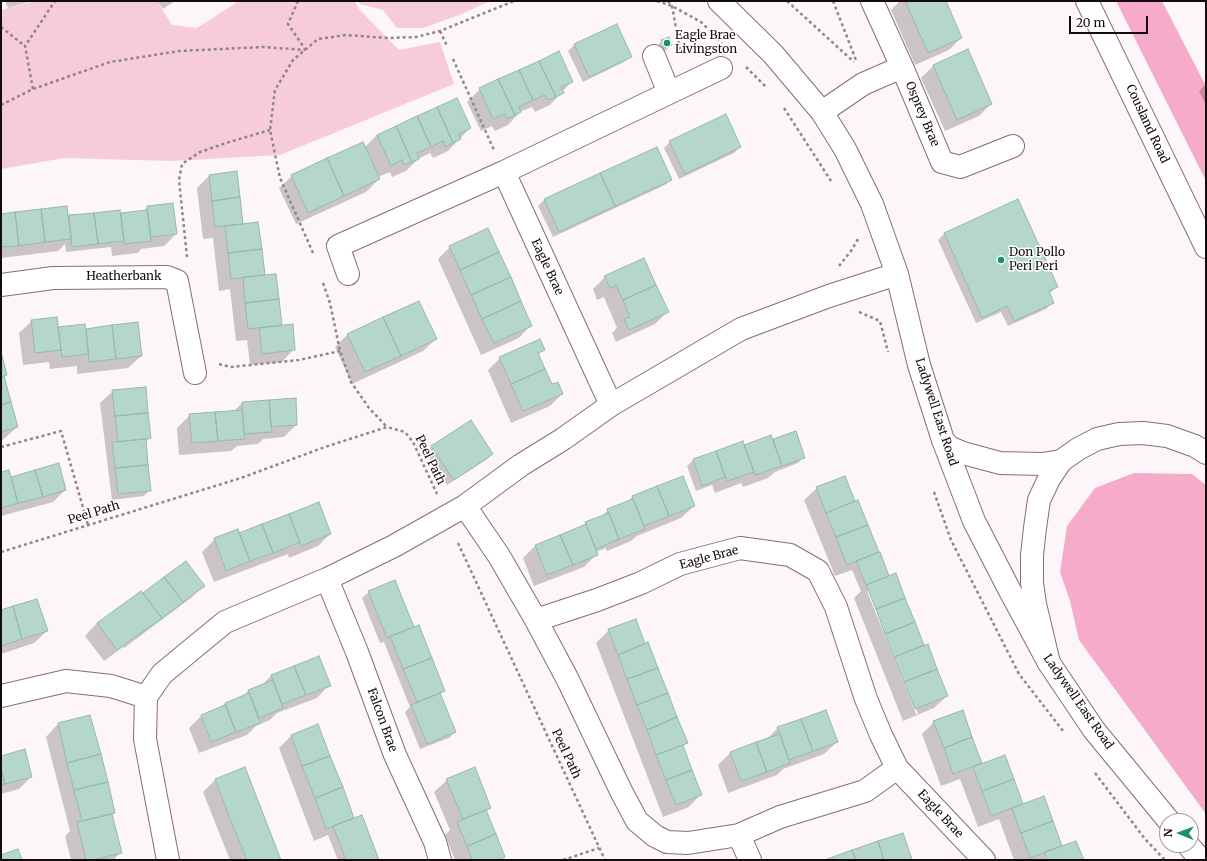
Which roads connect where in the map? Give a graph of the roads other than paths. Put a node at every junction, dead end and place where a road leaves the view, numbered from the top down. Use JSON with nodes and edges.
{"nodes":[{"id":1,"x":719,"y":1,"type":"edge"},
{"id":2,"x":872,"y":1,"type":"edge"},
{"id":3,"x":1087,"y":1,"type":"edge"},
{"id":4,"x":654,"y":56,"type":"dead end"},
{"id":5,"x":902,"y":67,"type":"junction"},
{"id":6,"x":721,"y":68,"type":"dead end"},
{"id":7,"x":678,"y":88,"type":"junction"},
{"id":8,"x":822,"y":112,"type":"junction"},
{"id":9,"x":1013,"y":146,"type":"dead end"},
{"id":10,"x":504,"y":172,"type":"junction"},
{"id":11,"x":1206,"y":247,"type":"edge"},
{"id":12,"x":348,"y":274,"type":"dead end"},
{"id":13,"x":897,"y":274,"type":"junction"},
{"id":14,"x":1,"y":285,"type":"edge"},
{"id":15,"x":193,"y":365,"type":"road end"},
{"id":16,"x":611,"y":405,"type":"junction"},
{"id":17,"x":943,"y":440,"type":"junction"},
{"id":18,"x":1206,"y":453,"type":"edge"},
{"id":19,"x":1062,"y":461,"type":"junction"},
{"id":20,"x":465,"y":506,"type":"junction"},
{"id":21,"x":327,"y":579,"type":"junction"},
{"id":22,"x":536,"y":620,"type":"junction"},
{"id":23,"x":1049,"y":663,"type":"junction"},
{"id":24,"x":1,"y":696,"type":"edge"},
{"id":25,"x":146,"y":697,"type":"junction"},
{"id":26,"x":897,"y":768,"type":"junction"},
{"id":27,"x":1162,"y":813,"type":"edge"},
{"id":28,"x":739,"y":835,"type":"junction"},
{"id":29,"x":168,"y":860,"type":"edge"},
{"id":30,"x":440,"y":860,"type":"edge"},
{"id":31,"x":750,"y":860,"type":"edge"},
{"id":32,"x":984,"y":860,"type":"edge"}],
"edges":[{"from":1,"to":8,"type":"street","name":"Ladywell East Road"},
{"from":2,"to":5,"type":"street","name":"Osprey Brae"},
{"from":3,"to":11,"type":"street","name":"Cousland Road"},
{"from":4,"to":7,"type":"street"},
{"from":5,"to":8,"type":"street","name":"Osprey Brae"},
{"from":5,"to":9,"type":"street","name":"Osprey Brae"},
{"from":6,"to":7,"type":"street"},
{"from":7,"to":10,"type":"street"},
{"from":8,"to":13,"type":"street","name":"Ladywell East Road"},
{"from":10,"to":12,"type":"street"},
{"from":10,"to":16,"type":"street","name":"Eagle Brae"},
{"from":13,"to":16,"type":"street"},
{"from":13,"to":17,"type":"street","name":"Ladywell East Road"},
{"from":14,"to":15,"type":"street","name":"Heatherbank"},
{"from":16,"to":20,"type":"street"},
{"from":17,"to":19,"type":"street"},
{"from":17,"to":23,"type":"street","name":"Ladywell East Road"},
{"from":18,"to":19,"type":"street"},
{"from":19,"to":23,"type":"street"},
{"from":20,"to":21,"type":"street"},
{"from":20,"to":22,"type":"street"},
{"from":21,"to":25,"type":"street"},
{"from":21,"to":30,"type":"street","name":"Falcon Brae"},
{"from":22,"to":26,"type":"street","name":"Eagle Brae"},
{"from":22,"to":28,"type":"street"},
{"from":23,"to":27,"type":"street","name":"Ladywell East Road"},
{"from":24,"to":25,"type":"street"},
{"from":25,"to":29,"type":"street"},
{"from":26,"to":28,"type":"street"},
{"from":26,"to":32,"type":"street","name":"Eagle Brae"},
{"from":28,"to":31,"type":"street"}]}
